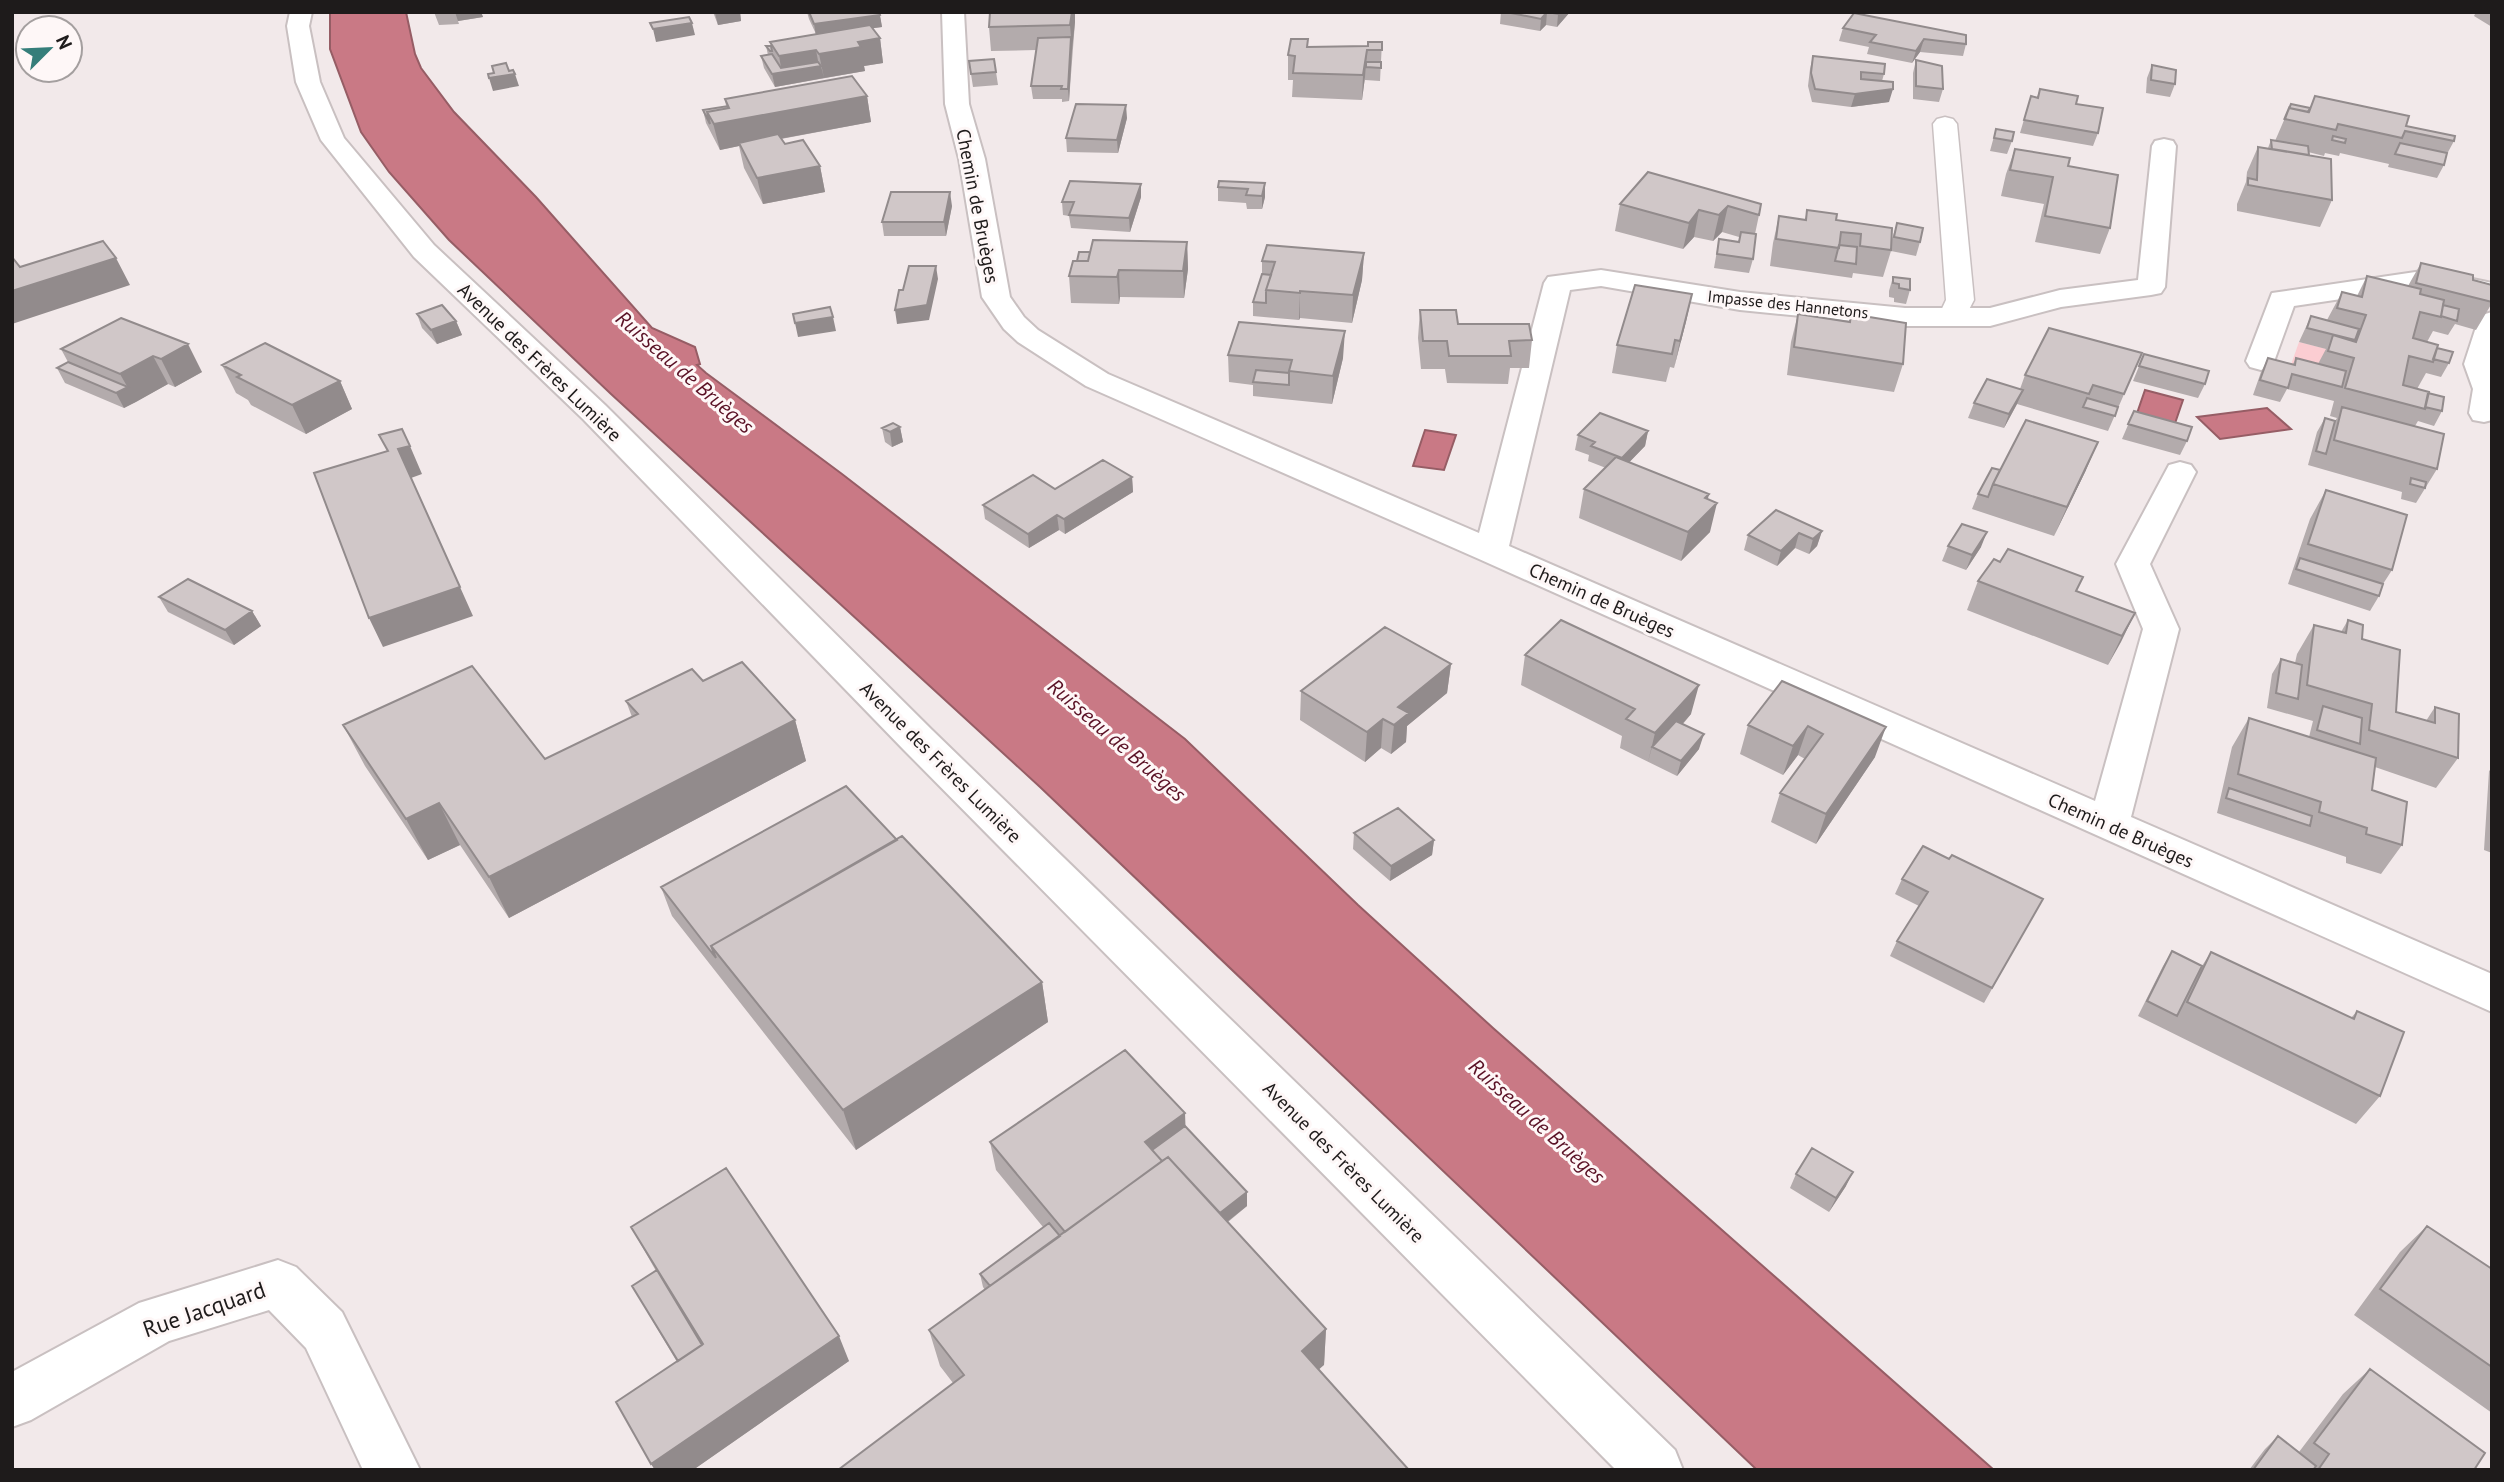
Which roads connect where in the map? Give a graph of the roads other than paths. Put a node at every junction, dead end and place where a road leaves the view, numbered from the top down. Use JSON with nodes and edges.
{"nodes":[{"id":1,"x":301,"y":12,"type":"edge"},
{"id":2,"x":953,"y":12,"type":"edge"},
{"id":3,"x":1945,"y":124,"type":"dead end"},
{"id":4,"x":2164,"y":146,"type":"dead end"},
{"id":5,"x":2492,"y":292,"type":"edge"},
{"id":6,"x":1952,"y":317,"type":"junction"},
{"id":7,"x":2492,"y":321,"type":"edge"},
{"id":8,"x":2261,"y":361,"type":"dead end"},
{"id":9,"x":2484,"y":413,"type":"dead end"},
{"id":10,"x":2180,"y":472,"type":"dead end"},
{"id":11,"x":1491,"y":551,"type":"junction"},
{"id":12,"x":2109,"y":824,"type":"junction"},
{"id":13,"x":2492,"y":994,"type":"edge"},
{"id":14,"x":12,"y":1401,"type":"edge"},
{"id":15,"x":392,"y":1470,"type":"edge"},
{"id":16,"x":1655,"y":1470,"type":"edge"}],
"edges":[{"from":1,"to":16,"type":"street","name":"Avenue des Frères Lumière"},
{"from":2,"to":11,"type":"street","name":"Chemin de Bruèges"},
{"from":3,"to":6,"type":"lane"},
{"from":4,"to":6,"type":"street","name":"Impasse des Hannetons"},
{"from":5,"to":8,"type":"street"},
{"from":6,"to":11,"type":"street","name":"Impasse des Hannetons"},
{"from":7,"to":9,"type":"street"},
{"from":10,"to":12,"type":"street"},
{"from":11,"to":12,"type":"street","name":"Chemin de Bruèges"},
{"from":12,"to":13,"type":"street","name":"Chemin de Bruèges"},
{"from":14,"to":15,"type":"street","name":"Rue Jacquard"}]}
